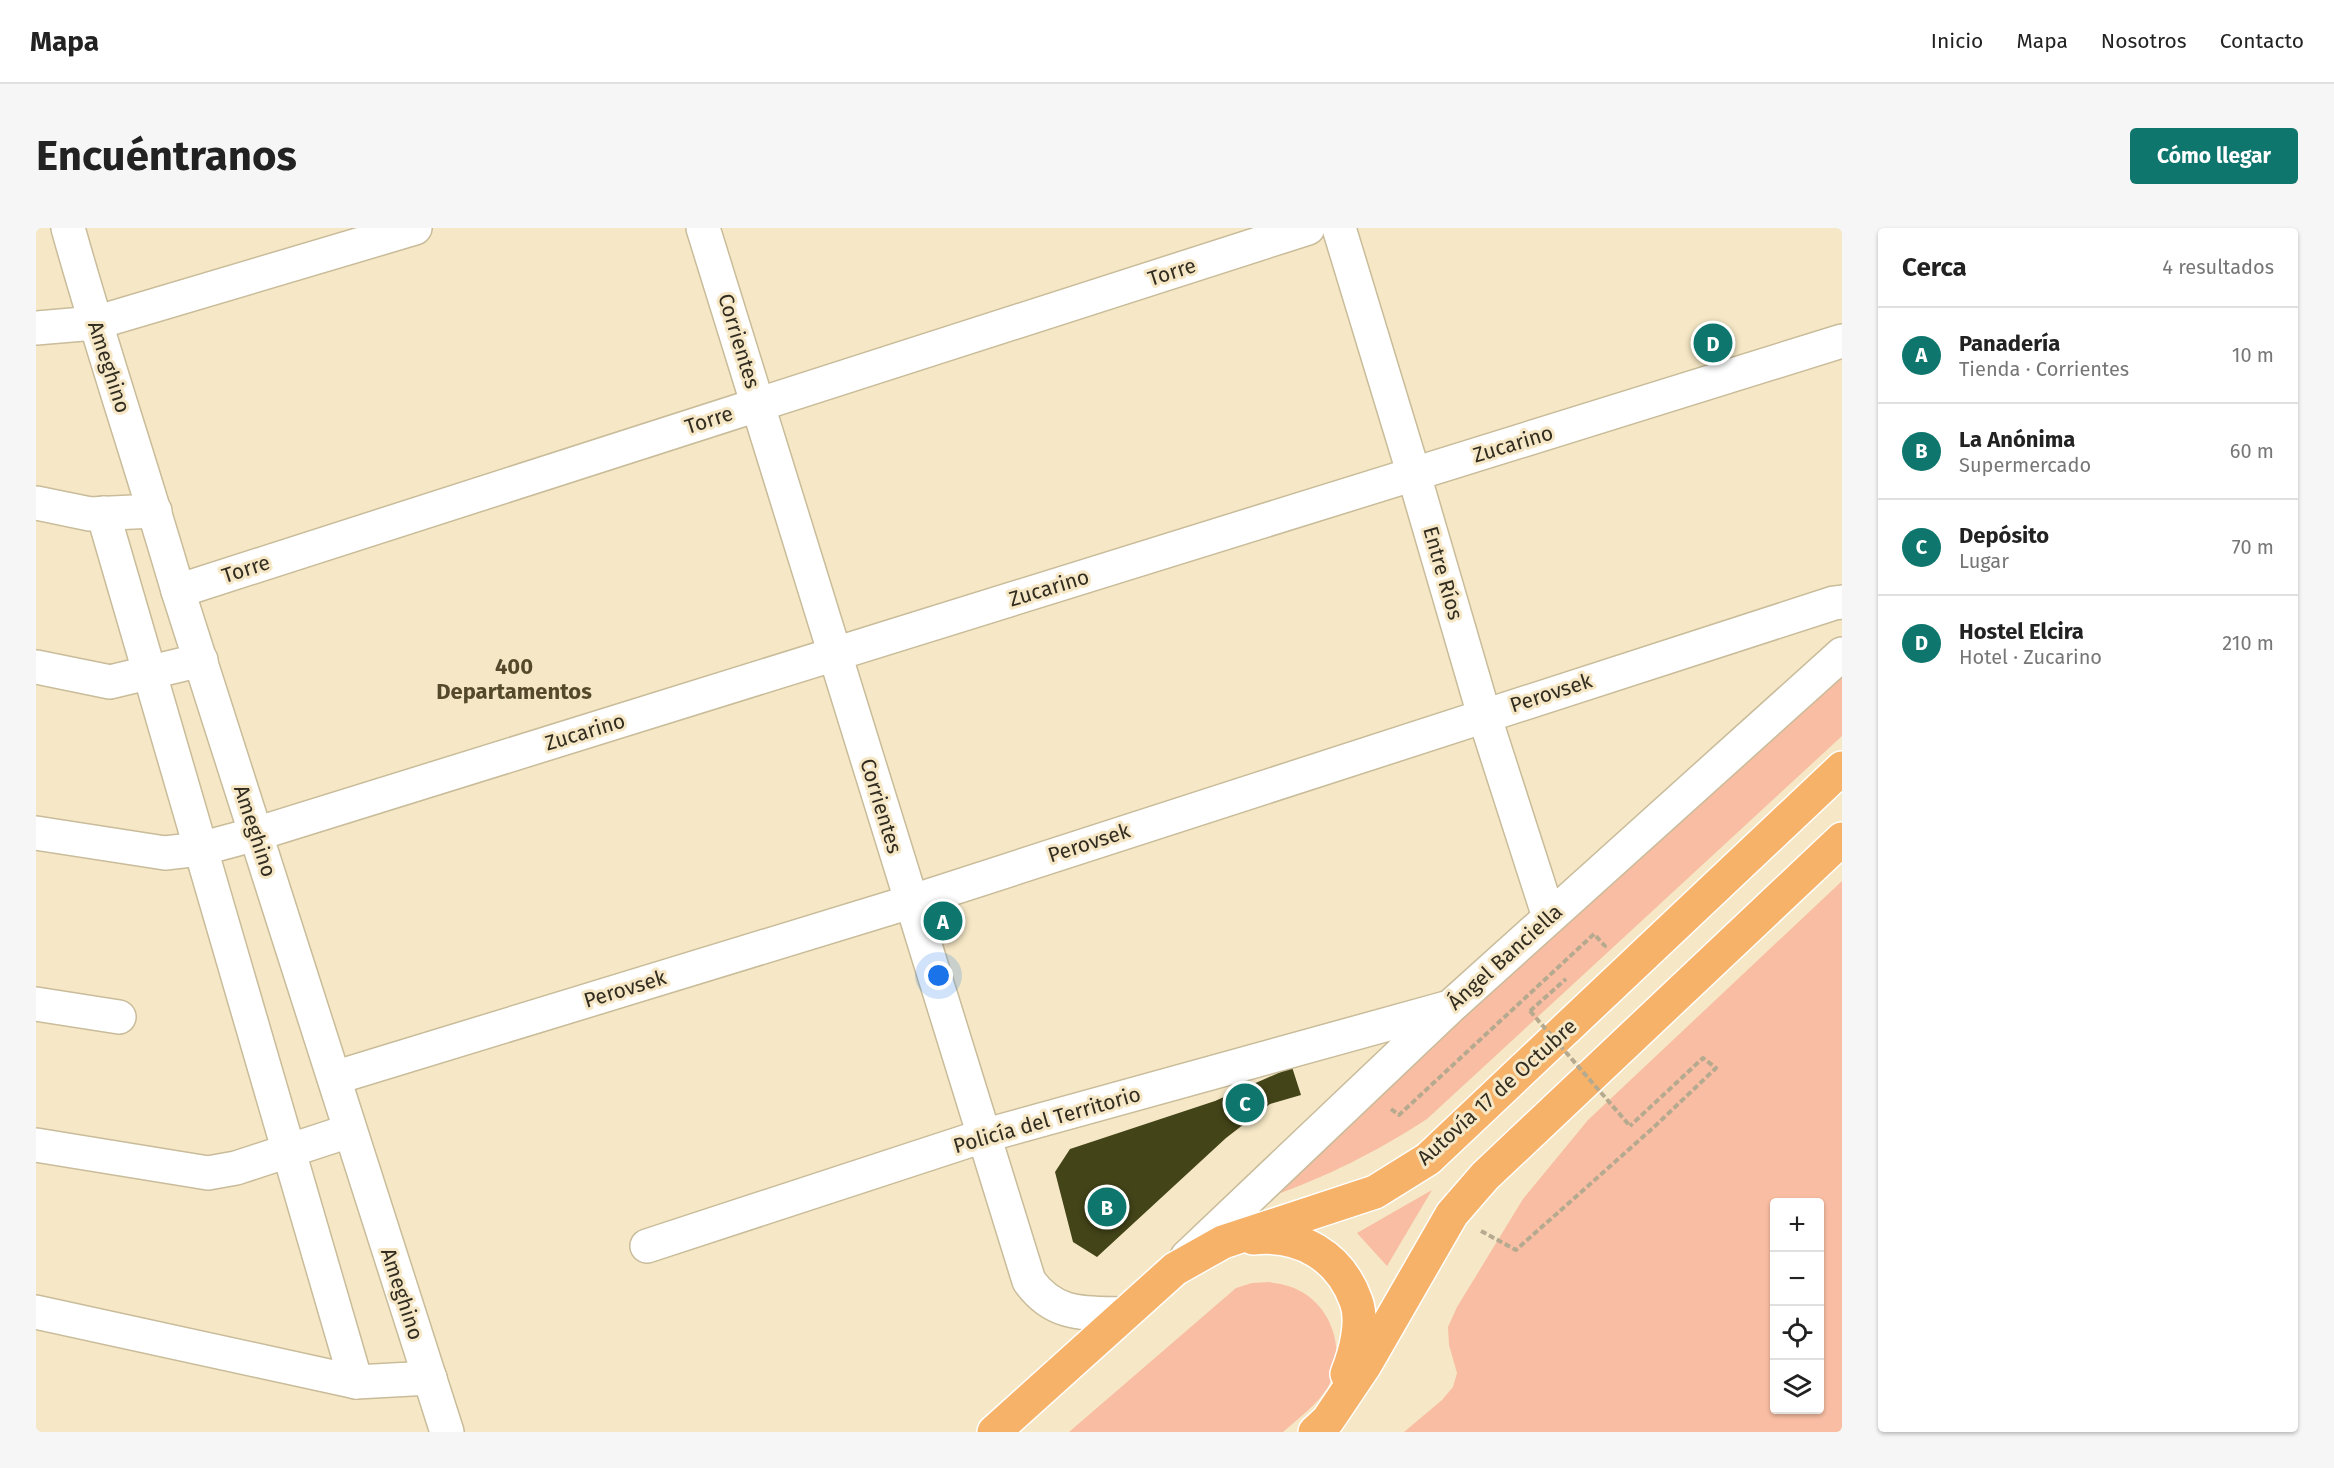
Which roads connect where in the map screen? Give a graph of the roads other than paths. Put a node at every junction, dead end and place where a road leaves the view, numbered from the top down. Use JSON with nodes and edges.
{"nodes":[{"id":1,"x":68,"y":228,"type":"edge"},
{"id":2,"x":416,"y":228,"type":"edge"},
{"id":3,"x":703,"y":228,"type":"edge"},
{"id":4,"x":1308,"y":228,"type":"edge"},
{"id":5,"x":1339,"y":228,"type":"edge"},
{"id":6,"x":95,"y":323,"type":"junction"},
{"id":7,"x":36,"y":328,"type":"edge"},
{"id":8,"x":1842,"y":341,"type":"edge"},
{"id":9,"x":758,"y":405,"type":"junction"},
{"id":10,"x":1414,"y":475,"type":"junction"},
{"id":11,"x":36,"y":503,"type":"edge"},
{"id":12,"x":155,"y":511,"type":"junction"},
{"id":13,"x":103,"y":513,"type":"junction"},
{"id":14,"x":178,"y":591,"type":"junction"},
{"id":15,"x":1842,"y":602,"type":"edge"},
{"id":16,"x":835,"y":654,"type":"junction"},
{"id":17,"x":1842,"y":654,"type":"edge"},
{"id":18,"x":201,"y":660,"type":"junction"},
{"id":19,"x":36,"y":667,"type":"edge"},
{"id":20,"x":149,"y":674,"type":"junction"},
{"id":21,"x":1484,"y":715,"type":"junction"},
{"id":22,"x":1842,"y":768,"type":"edge"},
{"id":23,"x":36,"y":833,"type":"edge"},
{"id":24,"x":256,"y":834,"type":"junction"},
{"id":25,"x":1842,"y":839,"type":"edge"},
{"id":26,"x":200,"y":849,"type":"junction"},
{"id":27,"x":910,"y":902,"type":"junction"},
{"id":28,"x":1549,"y":917,"type":"junction"},
{"id":29,"x":36,"y":1004,"type":"edge"},
{"id":30,"x":1450,"y":1007,"type":"junction"},
{"id":31,"x":119,"y":1017,"type":"dead end"},
{"id":32,"x":334,"y":1078,"type":"junction"},
{"id":33,"x":349,"y":1131,"type":"junction"},
{"id":34,"x":982,"y":1136,"type":"junction"},
{"id":35,"x":36,"y":1145,"type":"edge"},
{"id":36,"x":290,"y":1150,"type":"junction"},
{"id":37,"x":1223,"y":1242,"type":"junction"},
{"id":38,"x":647,"y":1246,"type":"dead end"},
{"id":39,"x":1175,"y":1269,"type":"junction"},
{"id":40,"x":36,"y":1312,"type":"edge"},
{"id":41,"x":1125,"y":1314,"type":"junction"},
{"id":42,"x":430,"y":1378,"type":"junction"},
{"id":43,"x":356,"y":1382,"type":"junction"},
{"id":44,"x":1322,"y":1426,"type":"edge"},
{"id":45,"x":447,"y":1432,"type":"edge"},
{"id":46,"x":994,"y":1432,"type":"edge"}],
"edges":[{"from":1,"to":6,"type":"street","name":"Ameghino"},
{"from":2,"to":6,"type":"street"},
{"from":3,"to":9,"type":"street","name":"Corrientes"},
{"from":4,"to":9,"type":"street","name":"Torre"},
{"from":5,"to":10,"type":"street","name":"Entre Ríos"},
{"from":6,"to":7,"type":"street"},
{"from":6,"to":12,"type":"street","name":"Ameghino"},
{"from":8,"to":10,"type":"street","name":"Zucarino"},
{"from":9,"to":14,"type":"street","name":"Torre"},
{"from":9,"to":16,"type":"street","name":"Corrientes"},
{"from":10,"to":16,"type":"street","name":"Zucarino"},
{"from":10,"to":21,"type":"street","name":"Entre Ríos"},
{"from":11,"to":13,"type":"street"},
{"from":12,"to":13,"type":"street"},
{"from":12,"to":14,"type":"street","name":"Ameghino"},
{"from":13,"to":20,"type":"street"},
{"from":14,"to":18,"type":"street","name":"Ameghino"},
{"from":15,"to":21,"type":"street","name":"Perovsek"},
{"from":16,"to":24,"type":"street","name":"Zucarino"},
{"from":16,"to":27,"type":"street","name":"Corrientes"},
{"from":17,"to":28,"type":"street","name":"Ángel Banciella"},
{"from":18,"to":20,"type":"street"},
{"from":18,"to":24,"type":"street","name":"Ameghino"},
{"from":19,"to":20,"type":"street"},
{"from":20,"to":26,"type":"street"},
{"from":21,"to":27,"type":"street","name":"Perovsek"},
{"from":21,"to":28,"type":"street","name":"Entre Ríos"},
{"from":22,"to":37,"type":"highway","name":"Autovía 17 de Octubre"},
{"from":23,"to":26,"type":"street","name":"Zucarino"},
{"from":24,"to":26,"type":"street","name":"Zucarino"},
{"from":24,"to":32,"type":"street","name":"Ameghino"},
{"from":25,"to":44,"type":"highway"},
{"from":26,"to":36,"type":"street"},
{"from":27,"to":32,"type":"street","name":"Perovsek"},
{"from":27,"to":34,"type":"street","name":"Corrientes"},
{"from":28,"to":30,"type":"street","name":"Ángel Banciella"},
{"from":29,"to":31,"type":"street"},
{"from":30,"to":34,"type":"street","name":"Policía del Territorio"},
{"from":30,"to":39,"type":"street","name":"Ángel Banciella"},
{"from":32,"to":33,"type":"street","name":"Ameghino"},
{"from":33,"to":36,"type":"street"},
{"from":33,"to":42,"type":"street","name":"Ameghino"},
{"from":34,"to":38,"type":"street","name":"Policía del Territorio"},
{"from":34,"to":41,"type":"street","name":"Corrientes"},
{"from":35,"to":36,"type":"street"},
{"from":36,"to":43,"type":"street"},
{"from":37,"to":39,"type":"highway","name":"Autovía 17 de Octubre"},
{"from":37,"to":44,"type":"highway"},
{"from":39,"to":41,"type":"highway","name":"Autovía 17 de Octubre"},
{"from":40,"to":43,"type":"street"},
{"from":41,"to":46,"type":"highway","name":"Autovía 17 de Octubre"},
{"from":42,"to":43,"type":"street"},
{"from":42,"to":45,"type":"street","name":"Ameghino"}]}
